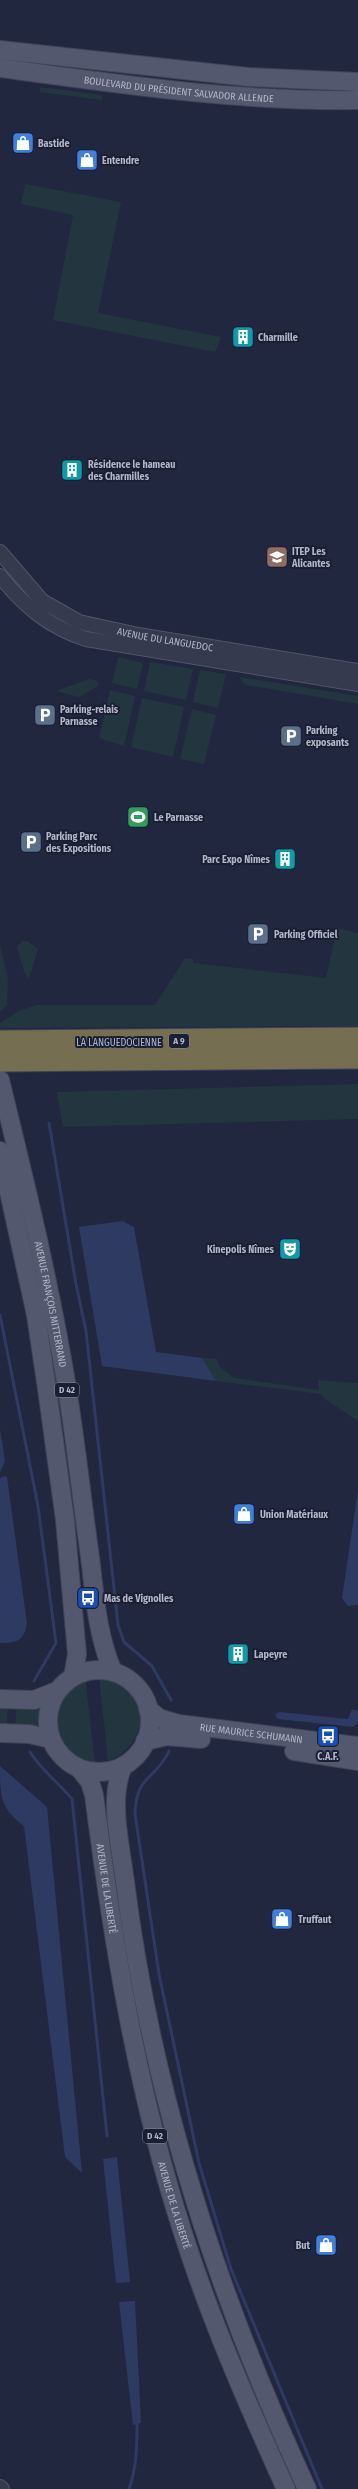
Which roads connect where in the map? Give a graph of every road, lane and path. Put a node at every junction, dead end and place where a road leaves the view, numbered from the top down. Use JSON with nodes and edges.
{"nodes":[{"id":1,"x":0,"y":50,"type":"edge"},
{"id":2,"x":0,"y":68,"type":"edge"},
{"id":3,"x":358,"y":82,"type":"edge"},
{"id":4,"x":358,"y":100,"type":"edge"},
{"id":5,"x":0,"y":552,"type":"edge"},
{"id":6,"x":0,"y":576,"type":"edge"},
{"id":7,"x":358,"y":671,"type":"edge"},
{"id":8,"x":358,"y":684,"type":"edge"},
{"id":9,"x":358,"y":1038,"type":"edge"},
{"id":10,"x":0,"y":1041,"type":"edge"},
{"id":11,"x":358,"y":1058,"type":"edge"},
{"id":12,"x":0,"y":1061,"type":"edge"},
{"id":13,"x":0,"y":1080,"type":"edge"},
{"id":14,"x":0,"y":1151,"type":"edge"},
{"id":15,"x":113,"y":1672,"type":"junction"},
{"id":16,"x":73,"y":1677,"type":"junction"},
{"id":17,"x":57,"y":1691,"type":"junction"},
{"id":18,"x":0,"y":1699,"type":"edge"},
{"id":19,"x":148,"y":1708,"type":"junction"},
{"id":20,"x":0,"y":1732,"type":"edge"},
{"id":21,"x":51,"y":1739,"type":"junction"},
{"id":22,"x":145,"y":1742,"type":"junction"},
{"id":23,"x":358,"y":1746,"type":"edge"},
{"id":24,"x":358,"y":1760,"type":"edge"},
{"id":25,"x":122,"y":1766,"type":"junction"},
{"id":26,"x":79,"y":1768,"type":"junction"},
{"id":27,"x":0,"y":2487,"type":"edge"},
{"id":28,"x":2,"y":2489,"type":"edge"},
{"id":29,"x":286,"y":2489,"type":"edge"},
{"id":30,"x":307,"y":2489,"type":"edge"}],
"edges":[{"from":1,"to":3,"type":"main road","name":"BOULEVARD DU PRÉSIDENT SALVADOR ALLENDE"},
{"from":2,"to":4,"type":"main road","name":"BOULEVARD DU PRÉSIDENT SALVADOR ALLENDE"},
{"from":5,"to":7,"type":"street","name":"AVENUE DU LANGUEDOC"},
{"from":6,"to":8,"type":"street","name":"AVENUE DU LANGUEDOC"},
{"from":9,"to":10,"type":"highway","name":"LA LANGUEDOCIENNE","number":"A 9"},
{"from":11,"to":12,"type":"highway","name":"LA LANGUEDOCIENNE","number":"A 9"},
{"from":13,"to":15,"type":"main road","name":"AVENUE FRANÇOIS MITTERRAND","number":"D 42"},
{"from":14,"to":16,"type":"main road","name":"AVENUE FRANÇOIS MITTERRAND","number":"D 42"},
{"from":15,"to":16,"type":"main road"},
{"from":15,"to":19,"type":"main road"},
{"from":16,"to":17,"type":"main road"},
{"from":17,"to":18,"type":"main road"},
{"from":17,"to":21,"type":"main road"},
{"from":19,"to":22,"type":"main road"},
{"from":19,"to":23,"type":"main road","name":"RUE MAURICE SCHUMANN"},
{"from":20,"to":21,"type":"main road"},
{"from":21,"to":26,"type":"main road"},
{"from":22,"to":24,"type":"main road","name":"RUE MAURICE SCHUMANN"},
{"from":22,"to":25,"type":"main road"},
{"from":25,"to":26,"type":"main road"},
{"from":25,"to":30,"type":"main road","name":"AVENUE DE LA LIBERTÉ","number":"D 42"},
{"from":26,"to":29,"type":"main road","name":"AVENUE DE LA LIBERTÉ","number":"D 42"},
{"from":27,"to":28,"type":"street"}]}
